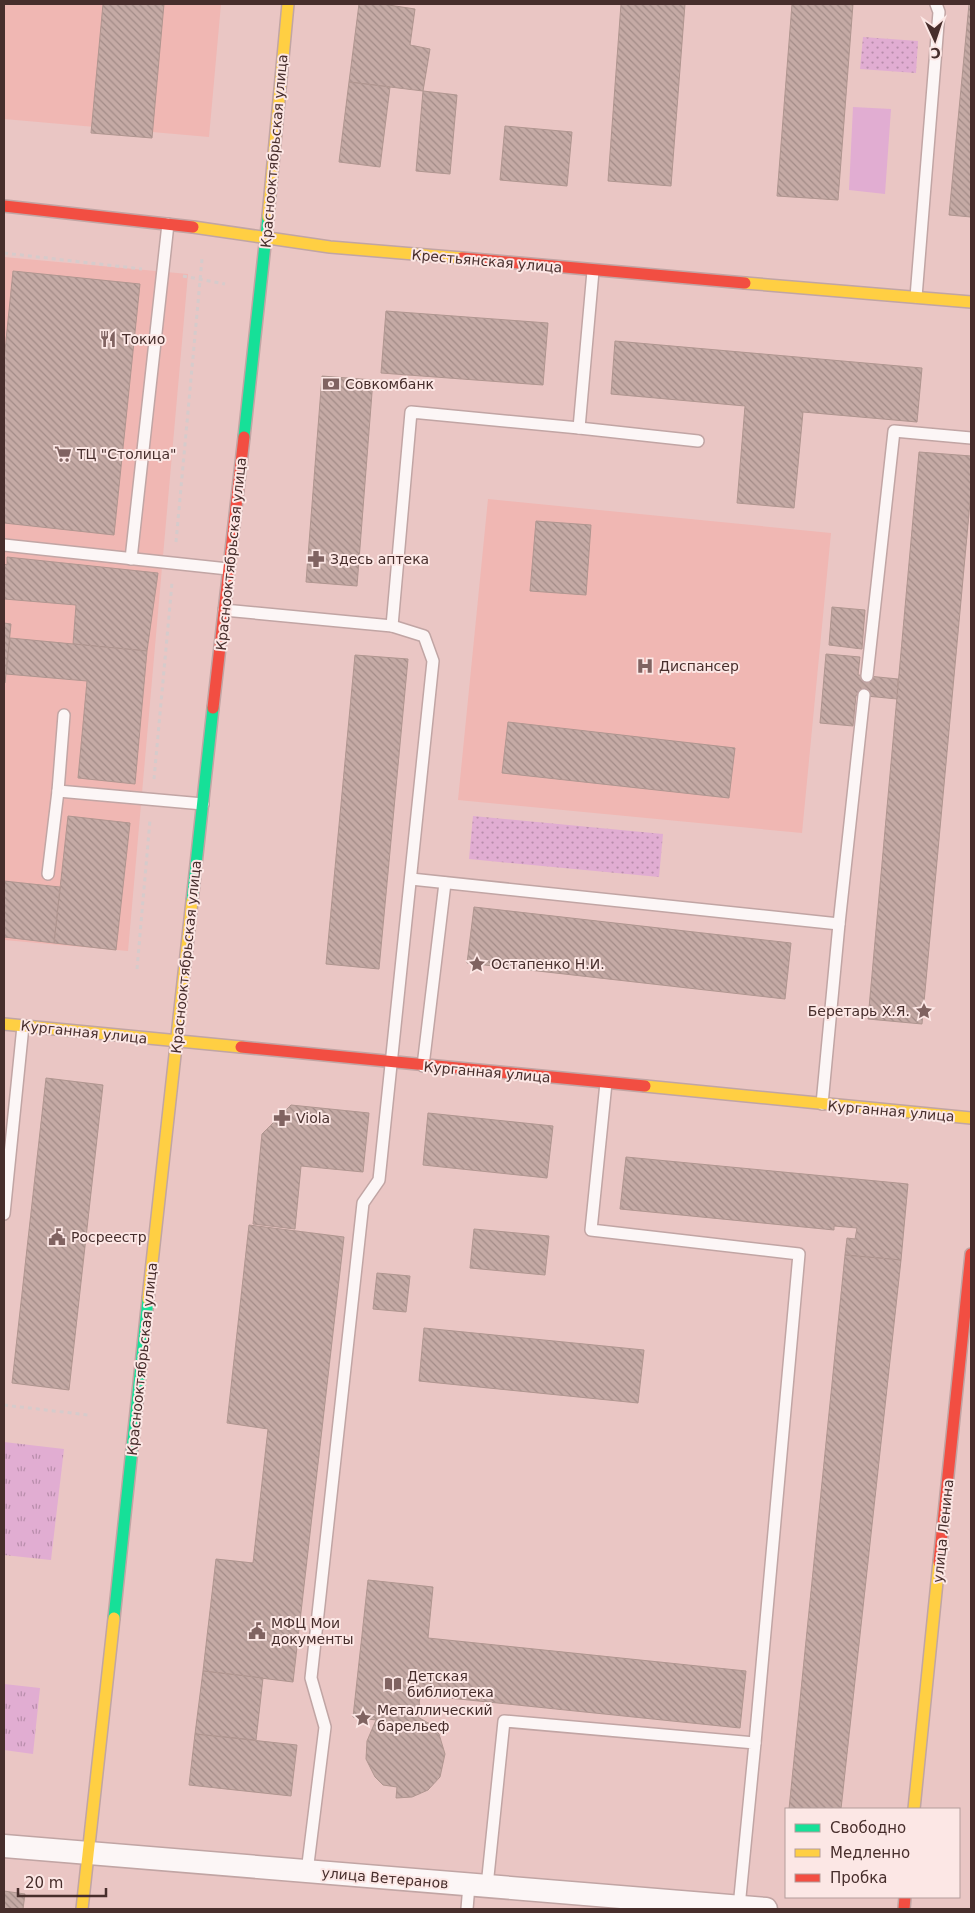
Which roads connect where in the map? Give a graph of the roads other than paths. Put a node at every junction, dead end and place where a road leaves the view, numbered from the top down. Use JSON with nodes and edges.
{"nodes":[{"id":1,"x":288,"y":4,"type":"edge"},
{"id":2,"x":936,"y":4,"type":"edge"},
{"id":3,"x":4,"y":206,"type":"edge"},
{"id":4,"x":168,"y":224,"type":"junction"},
{"id":5,"x":266,"y":238,"type":"junction"},
{"id":6,"x":593,"y":270,"type":"junction"},
{"id":7,"x":916,"y":297,"type":"junction"},
{"id":8,"x":971,"y":302,"type":"edge"},
{"id":9,"x":579,"y":428,"type":"junction"},
{"id":10,"x":971,"y":438,"type":"edge"},
{"id":11,"x":698,"y":441,"type":"dead end"},
{"id":12,"x":4,"y":545,"type":"edge"},
{"id":13,"x":131,"y":559,"type":"junction"},
{"id":14,"x":228,"y":569,"type":"junction"},
{"id":15,"x":224,"y":610,"type":"junction"},
{"id":16,"x":392,"y":626,"type":"junction"},
{"id":17,"x":867,"y":676,"type":"dead end"},
{"id":18,"x":864,"y":695,"type":"dead end"},
{"id":19,"x":64,"y":715,"type":"dead end"},
{"id":20,"x":58,"y":790,"type":"junction"},
{"id":21,"x":203,"y":804,"type":"junction"},
{"id":22,"x":48,"y":874,"type":"dead end"},
{"id":23,"x":411,"y":879,"type":"junction"},
{"id":24,"x":445,"y":883,"type":"junction"},
{"id":25,"x":839,"y":924,"type":"junction"},
{"id":26,"x":4,"y":1024,"type":"edge"},
{"id":27,"x":23,"y":1026,"type":"junction"},
{"id":28,"x":177,"y":1042,"type":"junction"},
{"id":29,"x":390,"y":1062,"type":"junction"},
{"id":30,"x":423,"y":1066,"type":"junction"},
{"id":31,"x":606,"y":1083,"type":"junction"},
{"id":32,"x":822,"y":1104,"type":"junction"},
{"id":33,"x":971,"y":1118,"type":"edge"},
{"id":34,"x":6,"y":1166,"type":"edge"},
{"id":35,"x":4,"y":1214,"type":"edge"},
{"id":36,"x":971,"y":1254,"type":"edge"},
{"id":37,"x":755,"y":1743,"type":"junction"},
{"id":38,"x":914,"y":1808,"type":"edge"},
{"id":39,"x":4,"y":1846,"type":"edge"},
{"id":40,"x":89,"y":1852,"type":"junction"},
{"id":41,"x":307,"y":1872,"type":"junction"},
{"id":42,"x":478,"y":1886,"type":"junction"},
{"id":43,"x":579,"y":1901,"type":"edge"},
{"id":44,"x":739,"y":1907,"type":"junction"},
{"id":45,"x":82,"y":1909,"type":"edge"},
{"id":46,"x":467,"y":1909,"type":"edge"},
{"id":47,"x":766,"y":1909,"type":"edge"}],
"edges":[{"from":1,"to":5,"type":"street","name":"Краснооктябрьская улица"},
{"from":2,"to":7,"type":"lane"},
{"from":3,"to":4,"type":"street","name":"Крестьянская улица"},
{"from":4,"to":5,"type":"street","name":"Крестьянская улица"},
{"from":4,"to":13,"type":"lane"},
{"from":5,"to":6,"type":"street","name":"Крестьянская улица"},
{"from":5,"to":14,"type":"street","name":"Краснооктябрьская улица"},
{"from":6,"to":7,"type":"street","name":"Крестьянская улица"},
{"from":6,"to":9,"type":"lane"},
{"from":7,"to":8,"type":"street","name":"Крестьянская улица"},
{"from":9,"to":11,"type":"lane"},
{"from":9,"to":16,"type":"lane"},
{"from":10,"to":17,"type":"lane"},
{"from":12,"to":13,"type":"lane"},
{"from":13,"to":14,"type":"lane"},
{"from":14,"to":15,"type":"street","name":"Краснооктябрьская улица"},
{"from":15,"to":16,"type":"lane"},
{"from":15,"to":21,"type":"street","name":"Краснооктябрьская улица"},
{"from":16,"to":23,"type":"lane"},
{"from":18,"to":25,"type":"lane"},
{"from":19,"to":20,"type":"lane"},
{"from":20,"to":21,"type":"lane"},
{"from":20,"to":22,"type":"lane"},
{"from":21,"to":28,"type":"street","name":"Краснооктябрьская улица"},
{"from":23,"to":24,"type":"lane"},
{"from":23,"to":29,"type":"lane"},
{"from":24,"to":25,"type":"lane"},
{"from":24,"to":30,"type":"lane"},
{"from":25,"to":32,"type":"lane"},
{"from":26,"to":27,"type":"street","name":"Курганная улица"},
{"from":27,"to":28,"type":"street","name":"Курганная улица"},
{"from":27,"to":34,"type":"lane"},
{"from":28,"to":29,"type":"street","name":"Курганная улица"},
{"from":28,"to":40,"type":"street","name":"Краснооктябрьская улица"},
{"from":29,"to":30,"type":"street","name":"Курганная улица"},
{"from":29,"to":41,"type":"lane"},
{"from":30,"to":31,"type":"street","name":"Курганная улица"},
{"from":31,"to":32,"type":"street","name":"Курганная улица"},
{"from":31,"to":37,"type":"lane"},
{"from":32,"to":33,"type":"street","name":"Курганная улица"},
{"from":34,"to":35,"type":"lane"},
{"from":36,"to":38,"type":"street","name":"улица Ленина"},
{"from":37,"to":42,"type":"lane"},
{"from":37,"to":44,"type":"lane"},
{"from":39,"to":40,"type":"street","name":"улица Ветеранов"},
{"from":40,"to":41,"type":"street","name":"улица Ветеранов"},
{"from":40,"to":45,"type":"street","name":"Краснооктябрьская улица"},
{"from":41,"to":42,"type":"street","name":"улица Ветеранов"},
{"from":42,"to":43,"type":"street","name":"улица Ветеранов"},
{"from":42,"to":46,"type":"lane"},
{"from":43,"to":44,"type":"street","name":"улица Ветеранов"},
{"from":44,"to":47,"type":"street","name":"улица Ветеранов"}]}
